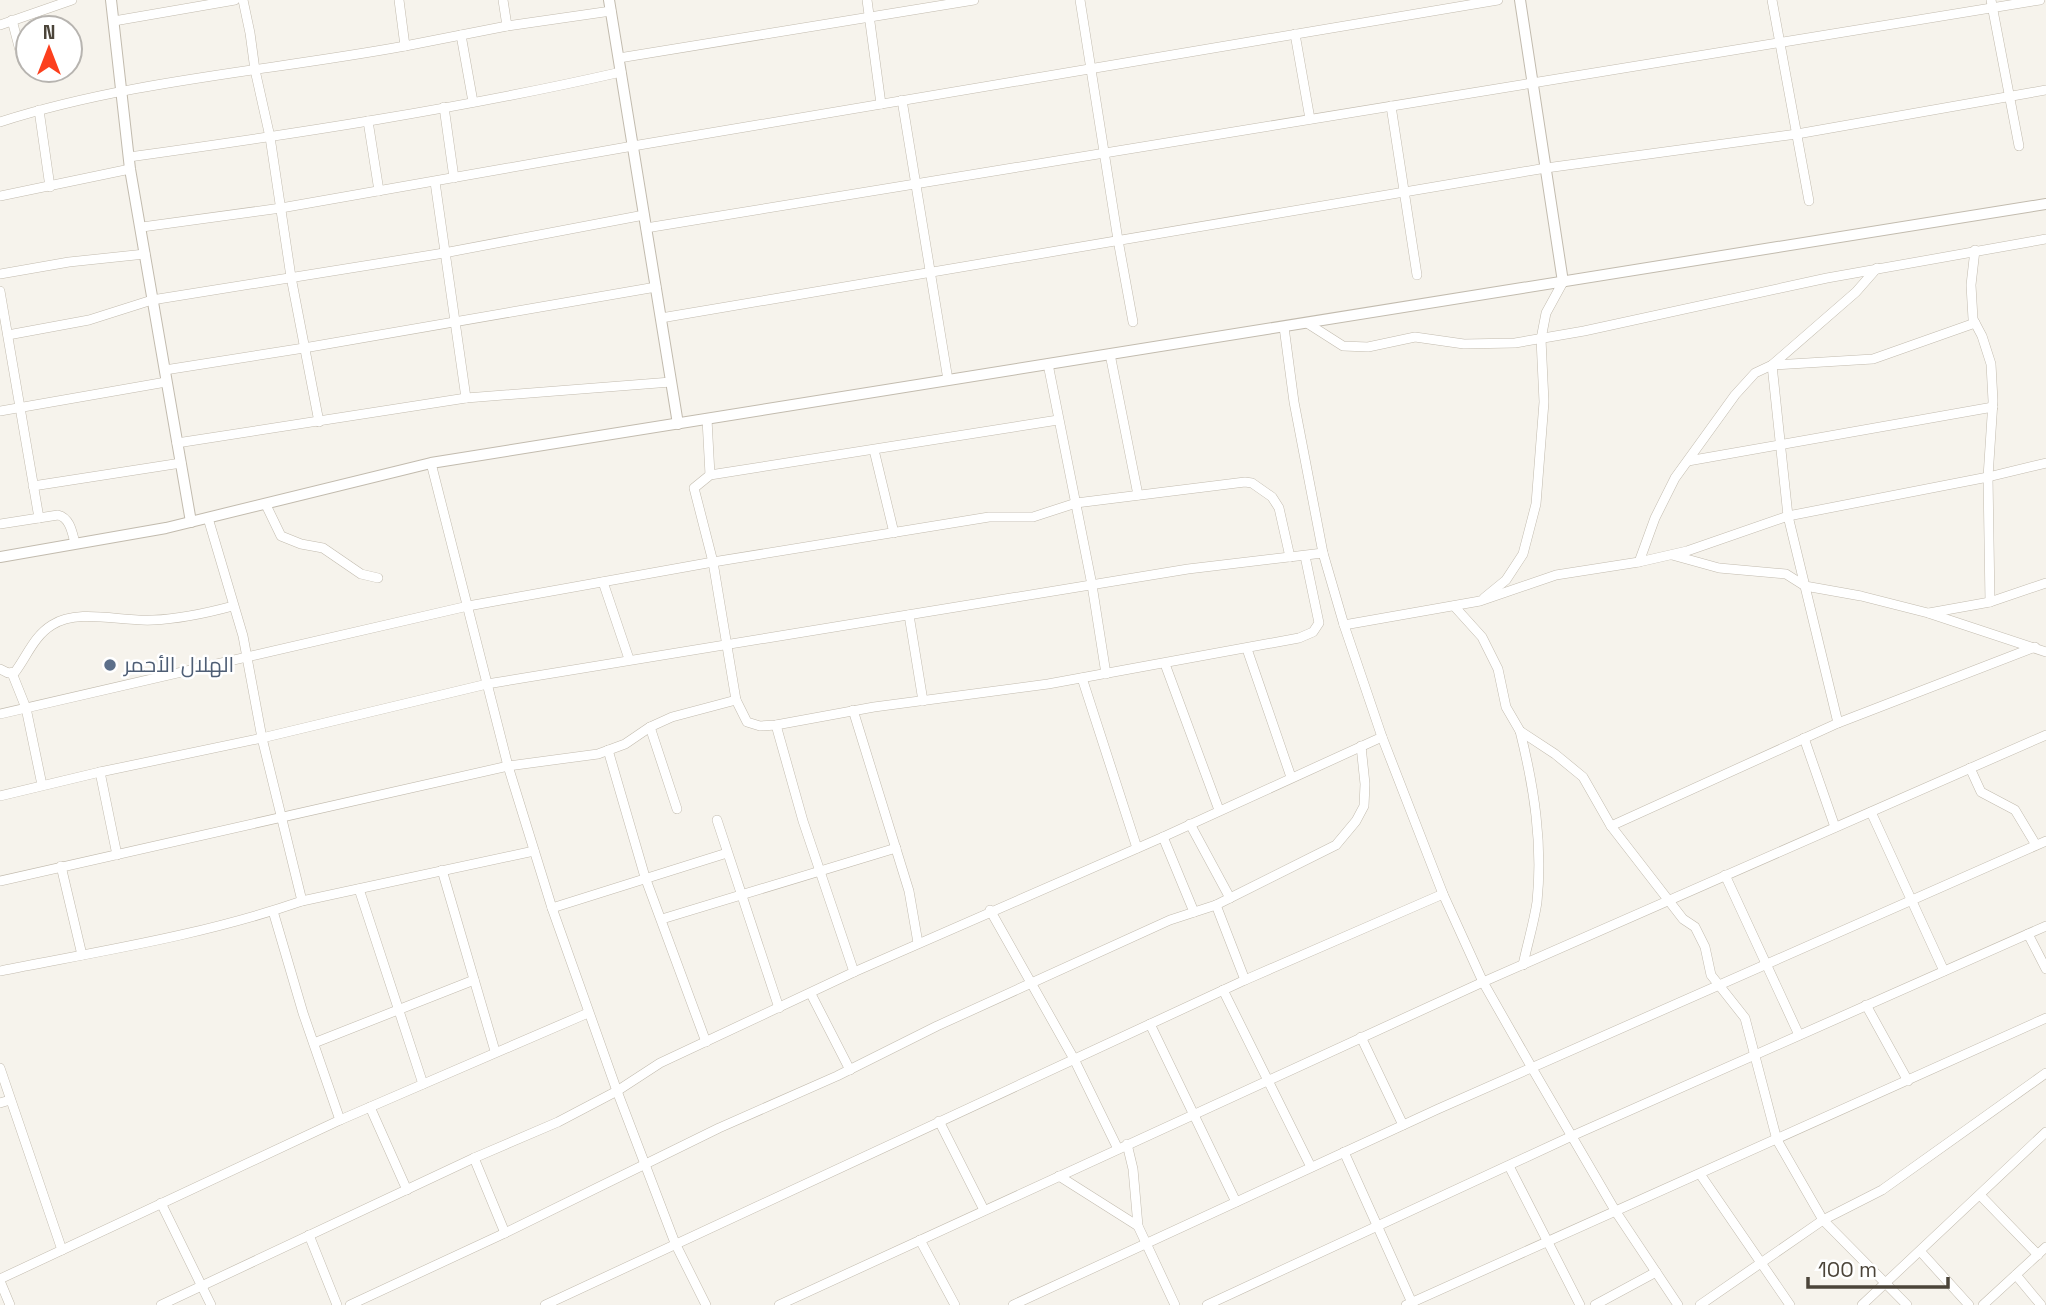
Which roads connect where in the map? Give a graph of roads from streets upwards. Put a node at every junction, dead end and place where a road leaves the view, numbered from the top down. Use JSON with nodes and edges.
{"nodes":[{"id":1,"x":72,"y":0,"type":"edge"},
{"id":2,"x":111,"y":0,"type":"edge"},
{"id":3,"x":235,"y":0,"type":"edge"},
{"id":4,"x":243,"y":0,"type":"edge"},
{"id":5,"x":399,"y":0,"type":"edge"},
{"id":6,"x":503,"y":0,"type":"edge"},
{"id":7,"x":867,"y":0,"type":"edge"},
{"id":8,"x":974,"y":0,"type":"edge"},
{"id":9,"x":1080,"y":0,"type":"edge"},
{"id":10,"x":1498,"y":0,"type":"edge"},
{"id":11,"x":1520,"y":0,"type":"edge"},
{"id":12,"x":1772,"y":0,"type":"edge"},
{"id":13,"x":2040,"y":0,"type":"edge"},
{"id":14,"x":1992,"y":4,"type":"edge"},
{"id":15,"x":610,"y":6,"type":"edge"},
{"id":16,"x":869,"y":17,"type":"junction"},
{"id":17,"x":12,"y":20,"type":"junction"},
{"id":18,"x":114,"y":21,"type":"junction"},
{"id":19,"x":0,"y":25,"type":"edge"},
{"id":20,"x":507,"y":26,"type":"junction"},
{"id":21,"x":14,"y":28,"type":"edge"},
{"id":22,"x":1295,"y":34,"type":"junction"},
{"id":23,"x":461,"y":35,"type":"junction"},
{"id":24,"x":1780,"y":43,"type":"junction"},
{"id":25,"x":405,"y":46,"type":"junction"},
{"id":26,"x":619,"y":58,"type":"junction"},
{"id":27,"x":1091,"y":69,"type":"junction"},
{"id":28,"x":255,"y":71,"type":"junction"},
{"id":29,"x":621,"y":72,"type":"junction"},
{"id":30,"x":1532,"y":83,"type":"junction"},
{"id":31,"x":2046,"y":90,"type":"edge"},
{"id":32,"x":122,"y":91,"type":"junction"},
{"id":33,"x":2009,"y":96,"type":"junction"},
{"id":34,"x":902,"y":100,"type":"junction"},
{"id":35,"x":473,"y":102,"type":"junction"},
{"id":36,"x":881,"y":104,"type":"junction"},
{"id":37,"x":1391,"y":106,"type":"junction"},
{"id":38,"x":444,"y":107,"type":"junction"},
{"id":39,"x":39,"y":110,"type":"junction"},
{"id":40,"x":1310,"y":119,"type":"junction"},
{"id":41,"x":368,"y":121,"type":"junction"},
{"id":42,"x":0,"y":122,"type":"edge"},
{"id":43,"x":1797,"y":134,"type":"junction"},
{"id":44,"x":271,"y":137,"type":"junction"},
{"id":45,"x":633,"y":146,"type":"junction"},
{"id":46,"x":2019,"y":146,"type":"dead end"},
{"id":47,"x":1104,"y":153,"type":"junction"},
{"id":48,"x":129,"y":163,"type":"junction"},
{"id":49,"x":1546,"y":168,"type":"junction"},
{"id":50,"x":454,"y":178,"type":"junction"},
{"id":51,"x":435,"y":182,"type":"junction"},
{"id":52,"x":916,"y":184,"type":"junction"},
{"id":53,"x":50,"y":187,"type":"junction"},
{"id":54,"x":379,"y":191,"type":"junction"},
{"id":55,"x":1404,"y":192,"type":"junction"},
{"id":56,"x":0,"y":196,"type":"edge"},
{"id":57,"x":1809,"y":201,"type":"dead end"},
{"id":58,"x":2046,"y":204,"type":"edge"},
{"id":59,"x":281,"y":208,"type":"junction"},
{"id":60,"x":644,"y":215,"type":"junction"},
{"id":61,"x":142,"y":228,"type":"junction"},
{"id":62,"x":646,"y":228,"type":"junction"},
{"id":63,"x":2046,"y":239,"type":"edge"},
{"id":64,"x":1118,"y":240,"type":"junction"},
{"id":65,"x":1975,"y":250,"type":"junction"},
{"id":66,"x":444,"y":253,"type":"junction"},
{"id":67,"x":145,"y":254,"type":"junction"},
{"id":68,"x":1877,"y":268,"type":"junction"},
{"id":69,"x":930,"y":272,"type":"junction"},
{"id":70,"x":0,"y":274,"type":"edge"},
{"id":71,"x":1417,"y":275,"type":"dead end"},
{"id":72,"x":291,"y":277,"type":"junction"},
{"id":73,"x":1563,"y":282,"type":"junction"},
{"id":74,"x":656,"y":287,"type":"junction"},
{"id":75,"x":0,"y":291,"type":"edge"},
{"id":76,"x":152,"y":300,"type":"junction"},
{"id":77,"x":660,"y":318,"type":"junction"},
{"id":78,"x":456,"y":321,"type":"junction"},
{"id":79,"x":1133,"y":322,"type":"dead end"},
{"id":80,"x":1307,"y":323,"type":"junction"},
{"id":81,"x":1975,"y":323,"type":"junction"},
{"id":82,"x":1284,"y":327,"type":"junction"},
{"id":83,"x":8,"y":335,"type":"junction"},
{"id":84,"x":1541,"y":339,"type":"junction"},
{"id":85,"x":304,"y":348,"type":"junction"},
{"id":86,"x":1110,"y":354,"type":"junction"},
{"id":87,"x":1048,"y":364,"type":"junction"},
{"id":88,"x":1772,"y":365,"type":"junction"},
{"id":89,"x":165,"y":370,"type":"junction"},
{"id":90,"x":948,"y":380,"type":"junction"},
{"id":91,"x":166,"y":382,"type":"junction"},
{"id":92,"x":671,"y":382,"type":"junction"},
{"id":93,"x":466,"y":398,"type":"junction"},
{"id":94,"x":1993,"y":407,"type":"junction"},
{"id":95,"x":20,"y":408,"type":"junction"},
{"id":96,"x":0,"y":411,"type":"edge"},
{"id":97,"x":707,"y":419,"type":"junction"},
{"id":98,"x":1058,"y":420,"type":"junction"},
{"id":99,"x":319,"y":422,"type":"junction"},
{"id":100,"x":678,"y":424,"type":"junction"},
{"id":101,"x":177,"y":443,"type":"junction"},
{"id":102,"x":1780,"y":445,"type":"junction"},
{"id":103,"x":874,"y":450,"type":"junction"},
{"id":104,"x":1688,"y":461,"type":"junction"},
{"id":105,"x":181,"y":463,"type":"junction"},
{"id":106,"x":431,"y":463,"type":"junction"},
{"id":107,"x":2046,"y":463,"type":"edge"},
{"id":108,"x":710,"y":475,"type":"junction"},
{"id":109,"x":1988,"y":477,"type":"junction"},
{"id":110,"x":33,"y":486,"type":"junction"},
{"id":111,"x":1138,"y":495,"type":"junction"},
{"id":112,"x":1076,"y":503,"type":"junction"},
{"id":113,"x":266,"y":505,"type":"junction"},
{"id":114,"x":1788,"y":516,"type":"junction"},
{"id":115,"x":39,"y":518,"type":"junction"},
{"id":116,"x":208,"y":518,"type":"junction"},
{"id":117,"x":191,"y":522,"type":"junction"},
{"id":118,"x":0,"y":524,"type":"edge"},
{"id":119,"x":894,"y":533,"type":"junction"},
{"id":120,"x":75,"y":543,"type":"junction"},
{"id":121,"x":1323,"y":553,"type":"junction"},
{"id":122,"x":1670,"y":555,"type":"junction"},
{"id":123,"x":1305,"y":556,"type":"junction"},
{"id":124,"x":0,"y":557,"type":"edge"},
{"id":125,"x":1290,"y":557,"type":"junction"},
{"id":126,"x":713,"y":562,"type":"junction"},
{"id":127,"x":1639,"y":562,"type":"junction"},
{"id":128,"x":377,"y":578,"type":"dead end"},
{"id":129,"x":603,"y":582,"type":"junction"},
{"id":130,"x":2046,"y":583,"type":"edge"},
{"id":131,"x":1092,"y":585,"type":"junction"},
{"id":132,"x":1805,"y":586,"type":"junction"},
{"id":133,"x":1480,"y":601,"type":"junction"},
{"id":134,"x":1990,"y":602,"type":"junction"},
{"id":135,"x":233,"y":606,"type":"junction"},
{"id":136,"x":468,"y":606,"type":"junction"},
{"id":137,"x":1454,"y":606,"type":"junction"},
{"id":138,"x":1928,"y":613,"type":"junction"},
{"id":139,"x":909,"y":615,"type":"junction"},
{"id":140,"x":1344,"y":625,"type":"junction"},
{"id":141,"x":726,"y":644,"type":"junction"},
{"id":142,"x":2035,"y":647,"type":"junction"},
{"id":143,"x":1247,"y":649,"type":"junction"},
{"id":144,"x":2046,"y":652,"type":"edge"},
{"id":145,"x":248,"y":658,"type":"junction"},
{"id":146,"x":629,"y":659,"type":"junction"},
{"id":147,"x":1165,"y":664,"type":"junction"},
{"id":148,"x":0,"y":669,"type":"edge"},
{"id":149,"x":12,"y":673,"type":"junction"},
{"id":150,"x":1106,"y":674,"type":"junction"},
{"id":151,"x":1082,"y":678,"type":"junction"},
{"id":152,"x":487,"y":684,"type":"junction"},
{"id":153,"x":736,"y":700,"type":"junction"},
{"id":154,"x":923,"y":701,"type":"junction"},
{"id":155,"x":26,"y":708,"type":"junction"},
{"id":156,"x":853,"y":710,"type":"junction"},
{"id":157,"x":0,"y":714,"type":"edge"},
{"id":158,"x":1839,"y":723,"type":"junction"},
{"id":159,"x":776,"y":726,"type":"junction"},
{"id":160,"x":650,"y":727,"type":"junction"},
{"id":161,"x":1520,"y":731,"type":"junction"},
{"id":162,"x":2046,"y":735,"type":"edge"},
{"id":163,"x":1382,"y":737,"type":"junction"},
{"id":164,"x":262,"y":738,"type":"junction"},
{"id":165,"x":1804,"y":738,"type":"junction"},
{"id":166,"x":1361,"y":746,"type":"junction"},
{"id":167,"x":608,"y":750,"type":"junction"},
{"id":168,"x":508,"y":766,"type":"junction"},
{"id":169,"x":1970,"y":768,"type":"junction"},
{"id":170,"x":100,"y":772,"type":"junction"},
{"id":171,"x":1291,"y":778,"type":"junction"},
{"id":172,"x":43,"y":785,"type":"junction"},
{"id":173,"x":0,"y":796,"type":"edge"},
{"id":174,"x":677,"y":809,"type":"dead end"},
{"id":175,"x":1219,"y":810,"type":"junction"},
{"id":176,"x":1871,"y":812,"type":"junction"},
{"id":177,"x":281,"y":819,"type":"junction"},
{"id":178,"x":717,"y":820,"type":"dead end"},
{"id":179,"x":1190,"y":824,"type":"junction"},
{"id":180,"x":1611,"y":826,"type":"junction"},
{"id":181,"x":1835,"y":827,"type":"junction"},
{"id":182,"x":1163,"y":837,"type":"junction"},
{"id":183,"x":2046,"y":841,"type":"edge"},
{"id":184,"x":2036,"y":845,"type":"junction"},
{"id":185,"x":896,"y":848,"type":"junction"},
{"id":186,"x":1137,"y":848,"type":"junction"},
{"id":187,"x":534,"y":851,"type":"junction"},
{"id":188,"x":727,"y":853,"type":"junction"},
{"id":189,"x":117,"y":855,"type":"junction"},
{"id":190,"x":61,"y":866,"type":"junction"},
{"id":191,"x":442,"y":870,"type":"junction"},
{"id":192,"x":820,"y":870,"type":"junction"},
{"id":193,"x":1725,"y":875,"type":"junction"},
{"id":194,"x":645,"y":877,"type":"junction"},
{"id":195,"x":0,"y":881,"type":"edge"},
{"id":196,"x":359,"y":889,"type":"junction"},
{"id":197,"x":1443,"y":894,"type":"junction"},
{"id":198,"x":741,"y":896,"type":"junction"},
{"id":199,"x":1230,"y":898,"type":"junction"},
{"id":200,"x":1669,"y":900,"type":"junction"},
{"id":201,"x":1911,"y":900,"type":"junction"},
{"id":202,"x":302,"y":901,"type":"junction"},
{"id":203,"x":1216,"y":905,"type":"junction"},
{"id":204,"x":552,"y":908,"type":"junction"},
{"id":205,"x":274,"y":911,"type":"junction"},
{"id":206,"x":990,"y":911,"type":"junction"},
{"id":207,"x":1195,"y":912,"type":"junction"},
{"id":208,"x":662,"y":919,"type":"junction"},
{"id":209,"x":2046,"y":926,"type":"edge"},
{"id":210,"x":2028,"y":934,"type":"junction"},
{"id":211,"x":918,"y":943,"type":"junction"},
{"id":212,"x":82,"y":955,"type":"junction"},
{"id":213,"x":1768,"y":964,"type":"junction"},
{"id":214,"x":1523,"y":965,"type":"junction"},
{"id":215,"x":2046,"y":969,"type":"edge"},
{"id":216,"x":0,"y":971,"type":"edge"},
{"id":217,"x":1944,"y":971,"type":"junction"},
{"id":218,"x":854,"y":972,"type":"junction"},
{"id":219,"x":474,"y":980,"type":"junction"},
{"id":220,"x":1245,"y":980,"type":"junction"},
{"id":221,"x":1483,"y":982,"type":"junction"},
{"id":222,"x":1031,"y":984,"type":"junction"},
{"id":223,"x":1720,"y":986,"type":"junction"},
{"id":224,"x":1223,"y":990,"type":"junction"},
{"id":225,"x":811,"y":994,"type":"junction"},
{"id":226,"x":1866,"y":1006,"type":"junction"},
{"id":227,"x":779,"y":1008,"type":"junction"},
{"id":228,"x":399,"y":1010,"type":"junction"},
{"id":229,"x":589,"y":1013,"type":"junction"},
{"id":230,"x":2046,"y":1018,"type":"edge"},
{"id":231,"x":1150,"y":1024,"type":"junction"},
{"id":232,"x":1799,"y":1035,"type":"junction"},
{"id":233,"x":1362,"y":1037,"type":"junction"},
{"id":234,"x":313,"y":1042,"type":"junction"},
{"id":235,"x":706,"y":1042,"type":"junction"},
{"id":236,"x":495,"y":1051,"type":"junction"},
{"id":237,"x":1755,"y":1054,"type":"junction"},
{"id":238,"x":1073,"y":1059,"type":"junction"},
{"id":239,"x":0,"y":1068,"type":"edge"},
{"id":240,"x":1532,"y":1068,"type":"junction"},
{"id":241,"x":850,"y":1070,"type":"junction"},
{"id":242,"x":2046,"y":1073,"type":"edge"},
{"id":243,"x":1269,"y":1079,"type":"junction"},
{"id":244,"x":1908,"y":1081,"type":"junction"},
{"id":245,"x":423,"y":1084,"type":"junction"},
{"id":246,"x":617,"y":1091,"type":"junction"},
{"id":247,"x":10,"y":1100,"type":"junction"},
{"id":248,"x":0,"y":1103,"type":"edge"},
{"id":249,"x":370,"y":1107,"type":"junction"},
{"id":250,"x":1194,"y":1114,"type":"junction"},
{"id":251,"x":340,"y":1120,"type":"junction"},
{"id":252,"x":939,"y":1121,"type":"junction"},
{"id":253,"x":1403,"y":1125,"type":"junction"},
{"id":254,"x":2046,"y":1132,"type":"edge"},
{"id":255,"x":1572,"y":1136,"type":"junction"},
{"id":256,"x":1777,"y":1140,"type":"junction"},
{"id":257,"x":1122,"y":1146,"type":"junction"},
{"id":258,"x":1344,"y":1152,"type":"junction"},
{"id":259,"x":474,"y":1158,"type":"junction"},
{"id":260,"x":647,"y":1166,"type":"junction"},
{"id":261,"x":1509,"y":1166,"type":"junction"},
{"id":262,"x":1311,"y":1167,"type":"junction"},
{"id":263,"x":1700,"y":1174,"type":"junction"},
{"id":264,"x":1059,"y":1175,"type":"junction"},
{"id":265,"x":407,"y":1190,"type":"junction"},
{"id":266,"x":1980,"y":1195,"type":"junction"},
{"id":267,"x":1236,"y":1202,"type":"junction"},
{"id":268,"x":161,"y":1203,"type":"junction"},
{"id":269,"x":984,"y":1210,"type":"junction"},
{"id":270,"x":1616,"y":1212,"type":"junction"},
{"id":271,"x":1823,"y":1220,"type":"junction"},
{"id":272,"x":1138,"y":1226,"type":"junction"},
{"id":273,"x":1376,"y":1227,"type":"junction"},
{"id":274,"x":505,"y":1233,"type":"junction"},
{"id":275,"x":309,"y":1235,"type":"junction"},
{"id":276,"x":920,"y":1240,"type":"junction"},
{"id":277,"x":1548,"y":1242,"type":"junction"},
{"id":278,"x":675,"y":1243,"type":"junction"},
{"id":279,"x":1148,"y":1243,"type":"junction"},
{"id":280,"x":2046,"y":1247,"type":"edge"},
{"id":281,"x":62,"y":1250,"type":"junction"},
{"id":282,"x":1920,"y":1251,"type":"junction"},
{"id":283,"x":2038,"y":1255,"type":"junction"},
{"id":284,"x":1761,"y":1263,"type":"junction"},
{"id":285,"x":1656,"y":1272,"type":"junction"},
{"id":286,"x":2016,"y":1275,"type":"junction"},
{"id":287,"x":0,"y":1280,"type":"edge"},
{"id":288,"x":1885,"y":1284,"type":"junction"},
{"id":289,"x":202,"y":1285,"type":"junction"},
{"id":290,"x":1410,"y":1304,"type":"edge"},
{"id":291,"x":10,"y":1305,"type":"edge"},
{"id":292,"x":161,"y":1305,"type":"edge"},
{"id":293,"x":211,"y":1305,"type":"edge"},
{"id":294,"x":337,"y":1305,"type":"edge"},
{"id":295,"x":350,"y":1305,"type":"edge"},
{"id":296,"x":545,"y":1305,"type":"edge"},
{"id":297,"x":706,"y":1305,"type":"edge"},
{"id":298,"x":779,"y":1305,"type":"edge"},
{"id":299,"x":955,"y":1305,"type":"edge"},
{"id":300,"x":1013,"y":1305,"type":"edge"},
{"id":301,"x":1175,"y":1305,"type":"edge"},
{"id":302,"x":1207,"y":1305,"type":"edge"},
{"id":303,"x":1580,"y":1305,"type":"edge"},
{"id":304,"x":1595,"y":1305,"type":"edge"},
{"id":305,"x":1678,"y":1305,"type":"edge"},
{"id":306,"x":1700,"y":1305,"type":"edge"},
{"id":307,"x":1790,"y":1305,"type":"edge"},
{"id":308,"x":1862,"y":1305,"type":"edge"},
{"id":309,"x":1907,"y":1305,"type":"edge"},
{"id":310,"x":1969,"y":1305,"type":"edge"},
{"id":311,"x":1983,"y":1305,"type":"edge"},
{"id":312,"x":2041,"y":1305,"type":"edge"}],
"edges":[{"from":1,"to":17,"type":"street"},
{"from":2,"to":18,"type":"street"},
{"from":3,"to":18,"type":"street"},
{"from":4,"to":28,"type":"street"},
{"from":5,"to":25,"type":"street"},
{"from":6,"to":20,"type":"street"},
{"from":7,"to":16,"type":"street"},
{"from":8,"to":16,"type":"street"},
{"from":9,"to":27,"type":"street"},
{"from":10,"to":22,"type":"street"},
{"from":11,"to":30,"type":"street"},
{"from":12,"to":24,"type":"street"},
{"from":13,"to":14,"type":"street"},
{"from":14,"to":24,"type":"street"},
{"from":14,"to":33,"type":"street"},
{"from":15,"to":20,"type":"street"},
{"from":15,"to":26,"type":"street"},
{"from":16,"to":26,"type":"street"},
{"from":16,"to":36,"type":"street"},
{"from":17,"to":19,"type":"street"},
{"from":17,"to":21,"type":"street"},
{"from":18,"to":32,"type":"street"},
{"from":20,"to":23,"type":"street"},
{"from":22,"to":27,"type":"street"},
{"from":22,"to":40,"type":"street"},
{"from":23,"to":25,"type":"street"},
{"from":23,"to":35,"type":"street"},
{"from":24,"to":30,"type":"street"},
{"from":24,"to":43,"type":"street"},
{"from":25,"to":28,"type":"street"},
{"from":26,"to":29,"type":"street"},
{"from":27,"to":34,"type":"street"},
{"from":27,"to":47,"type":"street"},
{"from":28,"to":32,"type":"street"},
{"from":28,"to":44,"type":"street"},
{"from":29,"to":35,"type":"street"},
{"from":29,"to":45,"type":"street"},
{"from":30,"to":37,"type":"street"},
{"from":30,"to":49,"type":"street"},
{"from":31,"to":33,"type":"street"},
{"from":32,"to":39,"type":"street"},
{"from":32,"to":48,"type":"street"},
{"from":33,"to":43,"type":"street"},
{"from":33,"to":46,"type":"street"},
{"from":34,"to":36,"type":"street"},
{"from":34,"to":52,"type":"street"},
{"from":35,"to":38,"type":"street"},
{"from":36,"to":45,"type":"street"},
{"from":37,"to":40,"type":"street"},
{"from":37,"to":55,"type":"street"},
{"from":38,"to":41,"type":"street"},
{"from":38,"to":50,"type":"street"},
{"from":39,"to":42,"type":"street"},
{"from":39,"to":53,"type":"street"},
{"from":40,"to":47,"type":"street"},
{"from":41,"to":44,"type":"street"},
{"from":41,"to":54,"type":"street"},
{"from":43,"to":49,"type":"street"},
{"from":43,"to":57,"type":"street"},
{"from":44,"to":48,"type":"street"},
{"from":44,"to":59,"type":"street"},
{"from":45,"to":50,"type":"street"},
{"from":45,"to":60,"type":"street"},
{"from":47,"to":52,"type":"street"},
{"from":47,"to":64,"type":"street"},
{"from":48,"to":53,"type":"street"},
{"from":48,"to":61,"type":"street"},
{"from":49,"to":55,"type":"street"},
{"from":49,"to":73,"type":"street"},
{"from":50,"to":51,"type":"street"},
{"from":51,"to":54,"type":"street"},
{"from":51,"to":66,"type":"street"},
{"from":52,"to":62,"type":"street"},
{"from":52,"to":69,"type":"street"},
{"from":53,"to":56,"type":"street"},
{"from":54,"to":59,"type":"street"},
{"from":55,"to":64,"type":"street"},
{"from":55,"to":71,"type":"street"},
{"from":58,"to":73,"type":"street"},
{"from":59,"to":61,"type":"street"},
{"from":59,"to":72,"type":"street"},
{"from":60,"to":62,"type":"street"},
{"from":60,"to":66,"type":"street"},
{"from":61,"to":67,"type":"street"},
{"from":62,"to":74,"type":"street"},
{"from":63,"to":65,"type":"street"},
{"from":64,"to":69,"type":"street"},
{"from":64,"to":79,"type":"street"},
{"from":65,"to":68,"type":"street"},
{"from":65,"to":81,"type":"street"},
{"from":66,"to":72,"type":"street"},
{"from":66,"to":78,"type":"street"},
{"from":67,"to":70,"type":"street"},
{"from":67,"to":76,"type":"street"},
{"from":68,"to":84,"type":"street"},
{"from":68,"to":88,"type":"street"},
{"from":69,"to":77,"type":"street"},
{"from":69,"to":90,"type":"street"},
{"from":72,"to":76,"type":"street"},
{"from":72,"to":85,"type":"street"},
{"from":73,"to":80,"type":"street"},
{"from":73,"to":84,"type":"street"},
{"from":74,"to":77,"type":"street"},
{"from":74,"to":78,"type":"street"},
{"from":75,"to":83,"type":"street"},
{"from":76,"to":83,"type":"street"},
{"from":76,"to":89,"type":"street"},
{"from":77,"to":92,"type":"street"},
{"from":78,"to":85,"type":"street"},
{"from":78,"to":93,"type":"street"},
{"from":80,"to":82,"type":"street"},
{"from":80,"to":84,"type":"street"},
{"from":81,"to":88,"type":"street"},
{"from":81,"to":94,"type":"street"},
{"from":82,"to":86,"type":"street"},
{"from":82,"to":121,"type":"street"},
{"from":83,"to":95,"type":"street"},
{"from":84,"to":133,"type":"street"},
{"from":85,"to":89,"type":"street"},
{"from":85,"to":99,"type":"street"},
{"from":86,"to":87,"type":"street"},
{"from":86,"to":111,"type":"street"},
{"from":87,"to":90,"type":"street"},
{"from":87,"to":98,"type":"street"},
{"from":88,"to":102,"type":"street"},
{"from":88,"to":104,"type":"street"},
{"from":89,"to":91,"type":"street"},
{"from":90,"to":97,"type":"street"},
{"from":91,"to":95,"type":"street"},
{"from":91,"to":101,"type":"street"},
{"from":92,"to":93,"type":"street"},
{"from":92,"to":100,"type":"street"},
{"from":93,"to":99,"type":"street"},
{"from":94,"to":102,"type":"street"},
{"from":94,"to":109,"type":"street"},
{"from":95,"to":96,"type":"street"},
{"from":95,"to":110,"type":"street"},
{"from":97,"to":100,"type":"street"},
{"from":97,"to":108,"type":"street"},
{"from":98,"to":103,"type":"street"},
{"from":98,"to":112,"type":"street"},
{"from":99,"to":101,"type":"street"},
{"from":100,"to":106,"type":"street"},
{"from":101,"to":105,"type":"street"},
{"from":102,"to":104,"type":"street"},
{"from":102,"to":114,"type":"street"},
{"from":103,"to":108,"type":"street"},
{"from":103,"to":119,"type":"street"},
{"from":104,"to":127,"type":"street"},
{"from":105,"to":110,"type":"street"},
{"from":105,"to":117,"type":"street"},
{"from":106,"to":113,"type":"street"},
{"from":106,"to":136,"type":"street"},
{"from":107,"to":109,"type":"street"},
{"from":108,"to":126,"type":"street"},
{"from":109,"to":114,"type":"street"},
{"from":109,"to":134,"type":"street"},
{"from":110,"to":115,"type":"street"},
{"from":111,"to":112,"type":"street"},
{"from":111,"to":125,"type":"street"},
{"from":112,"to":119,"type":"street"},
{"from":112,"to":131,"type":"street"},
{"from":113,"to":116,"type":"street"},
{"from":113,"to":128,"type":"street"},
{"from":114,"to":122,"type":"street"},
{"from":114,"to":132,"type":"street"},
{"from":115,"to":118,"type":"street"},
{"from":115,"to":120,"type":"street"},
{"from":116,"to":117,"type":"street"},
{"from":116,"to":135,"type":"street"},
{"from":117,"to":120,"type":"street"},
{"from":119,"to":126,"type":"street"},
{"from":120,"to":124,"type":"street"},
{"from":121,"to":123,"type":"street"},
{"from":121,"to":140,"type":"street"},
{"from":122,"to":127,"type":"street"},
{"from":122,"to":132,"type":"street"},
{"from":123,"to":125,"type":"street"},
{"from":123,"to":143,"type":"street"},
{"from":125,"to":131,"type":"street"},
{"from":126,"to":129,"type":"street"},
{"from":126,"to":141,"type":"street"},
{"from":127,"to":133,"type":"street"},
{"from":129,"to":136,"type":"street"},
{"from":129,"to":146,"type":"street"},
{"from":130,"to":134,"type":"street"},
{"from":131,"to":139,"type":"street"},
{"from":131,"to":150,"type":"street"},
{"from":132,"to":138,"type":"street"},
{"from":132,"to":158,"type":"street"},
{"from":133,"to":137,"type":"street"},
{"from":134,"to":138,"type":"street"},
{"from":135,"to":145,"type":"street"},
{"from":135,"to":149,"type":"street"},
{"from":136,"to":145,"type":"street"},
{"from":136,"to":152,"type":"street"},
{"from":137,"to":140,"type":"street"},
{"from":137,"to":161,"type":"street"},
{"from":138,"to":142,"type":"street"},
{"from":139,"to":141,"type":"street"},
{"from":139,"to":154,"type":"street"},
{"from":140,"to":163,"type":"street"},
{"from":141,"to":146,"type":"street"},
{"from":141,"to":153,"type":"street"},
{"from":142,"to":144,"type":"street"},
{"from":142,"to":158,"type":"street"},
{"from":143,"to":147,"type":"street"},
{"from":143,"to":171,"type":"street"},
{"from":145,"to":155,"type":"street"},
{"from":145,"to":164,"type":"street"},
{"from":146,"to":152,"type":"street"},
{"from":147,"to":150,"type":"street"},
{"from":147,"to":175,"type":"street"},
{"from":148,"to":149,"type":"street"},
{"from":149,"to":155,"type":"street"},
{"from":150,"to":151,"type":"street"},
{"from":151,"to":154,"type":"street"},
{"from":151,"to":186,"type":"street"},
{"from":152,"to":164,"type":"street"},
{"from":152,"to":168,"type":"street"},
{"from":153,"to":159,"type":"street"},
{"from":153,"to":160,"type":"street"},
{"from":154,"to":156,"type":"street"},
{"from":155,"to":157,"type":"street"},
{"from":155,"to":172,"type":"street"},
{"from":156,"to":159,"type":"street"},
{"from":156,"to":185,"type":"street"},
{"from":158,"to":165,"type":"street"},
{"from":159,"to":192,"type":"street"},
{"from":160,"to":167,"type":"street"},
{"from":160,"to":174,"type":"street"},
{"from":161,"to":180,"type":"street"},
{"from":161,"to":214,"type":"street"},
{"from":162,"to":169,"type":"street"},
{"from":163,"to":166,"type":"street"},
{"from":163,"to":197,"type":"street"},
{"from":164,"to":170,"type":"street"},
{"from":164,"to":177,"type":"street"},
{"from":165,"to":180,"type":"street"},
{"from":165,"to":181,"type":"street"},
{"from":166,"to":171,"type":"street"},
{"from":166,"to":199,"type":"street"},
{"from":167,"to":168,"type":"street"},
{"from":167,"to":194,"type":"street"},
{"from":168,"to":177,"type":"street"},
{"from":168,"to":187,"type":"street"},
{"from":169,"to":176,"type":"street"},
{"from":169,"to":184,"type":"street"},
{"from":170,"to":172,"type":"street"},
{"from":170,"to":189,"type":"street"},
{"from":171,"to":175,"type":"street"},
{"from":172,"to":173,"type":"street"},
{"from":175,"to":179,"type":"street"},
{"from":176,"to":181,"type":"street"},
{"from":176,"to":201,"type":"street"},
{"from":177,"to":189,"type":"street"},
{"from":177,"to":202,"type":"street"},
{"from":178,"to":188,"type":"street"},
{"from":179,"to":182,"type":"street"},
{"from":179,"to":199,"type":"street"},
{"from":180,"to":200,"type":"street"},
{"from":181,"to":193,"type":"street"},
{"from":182,"to":186,"type":"street"},
{"from":182,"to":207,"type":"street"},
{"from":183,"to":184,"type":"street"},
{"from":184,"to":201,"type":"street"},
{"from":185,"to":192,"type":"street"},
{"from":185,"to":211,"type":"street"},
{"from":186,"to":206,"type":"street"},
{"from":187,"to":191,"type":"street"},
{"from":187,"to":204,"type":"street"},
{"from":188,"to":194,"type":"street"},
{"from":188,"to":198,"type":"street"},
{"from":189,"to":190,"type":"street"},
{"from":190,"to":195,"type":"street"},
{"from":190,"to":212,"type":"street"},
{"from":191,"to":196,"type":"street"},
{"from":191,"to":219,"type":"street"},
{"from":192,"to":198,"type":"street"},
{"from":192,"to":218,"type":"street"},
{"from":193,"to":200,"type":"street"},
{"from":193,"to":213,"type":"street"},
{"from":194,"to":204,"type":"street"},
{"from":194,"to":208,"type":"street"},
{"from":196,"to":202,"type":"street"},
{"from":196,"to":228,"type":"street"},
{"from":197,"to":220,"type":"street"},
{"from":197,"to":221,"type":"street"},
{"from":198,"to":208,"type":"street"},
{"from":198,"to":227,"type":"street"},
{"from":199,"to":203,"type":"street"},
{"from":200,"to":214,"type":"street"},
{"from":200,"to":223,"type":"street"},
{"from":201,"to":213,"type":"street"},
{"from":201,"to":217,"type":"street"},
{"from":202,"to":205,"type":"street"},
{"from":203,"to":207,"type":"street"},
{"from":203,"to":220,"type":"street"},
{"from":204,"to":229,"type":"street"},
{"from":205,"to":212,"type":"street"},
{"from":205,"to":234,"type":"street"},
{"from":206,"to":211,"type":"street"},
{"from":206,"to":222,"type":"street"},
{"from":207,"to":222,"type":"street"},
{"from":208,"to":235,"type":"street"},
{"from":209,"to":210,"type":"street"},
{"from":210,"to":215,"type":"street"},
{"from":210,"to":217,"type":"street"},
{"from":211,"to":218,"type":"street"},
{"from":212,"to":216,"type":"street"},
{"from":213,"to":223,"type":"street"},
{"from":213,"to":232,"type":"street"},
{"from":214,"to":221,"type":"street"},
{"from":217,"to":226,"type":"street"},
{"from":218,"to":225,"type":"street"},
{"from":219,"to":228,"type":"street"},
{"from":219,"to":236,"type":"street"},
{"from":220,"to":224,"type":"street"},
{"from":221,"to":233,"type":"street"},
{"from":221,"to":240,"type":"street"},
{"from":222,"to":238,"type":"street"},
{"from":222,"to":241,"type":"street"},
{"from":223,"to":237,"type":"street"},
{"from":223,"to":240,"type":"street"},
{"from":224,"to":231,"type":"street"},
{"from":224,"to":243,"type":"street"},
{"from":225,"to":227,"type":"street"},
{"from":225,"to":241,"type":"street"},
{"from":226,"to":232,"type":"street"},
{"from":226,"to":244,"type":"street"},
{"from":227,"to":235,"type":"street"},
{"from":228,"to":234,"type":"street"},
{"from":228,"to":245,"type":"street"},
{"from":229,"to":236,"type":"street"},
{"from":229,"to":246,"type":"street"},
{"from":230,"to":244,"type":"street"},
{"from":231,"to":238,"type":"street"},
{"from":231,"to":250,"type":"street"},
{"from":232,"to":237,"type":"street"},
{"from":233,"to":243,"type":"street"},
{"from":233,"to":253,"type":"street"},
{"from":234,"to":251,"type":"street"},
{"from":235,"to":246,"type":"street"},
{"from":236,"to":245,"type":"street"},
{"from":237,"to":255,"type":"street"},
{"from":237,"to":256,"type":"street"},
{"from":238,"to":252,"type":"street"},
{"from":238,"to":257,"type":"street"},
{"from":239,"to":247,"type":"street"},
{"from":240,"to":253,"type":"street"},
{"from":240,"to":255,"type":"street"},
{"from":241,"to":260,"type":"street"},
{"from":242,"to":271,"type":"street"},
{"from":243,"to":250,"type":"street"},
{"from":243,"to":262,"type":"street"},
{"from":244,"to":256,"type":"street"},
{"from":245,"to":249,"type":"street"},
{"from":246,"to":259,"type":"street"},
{"from":246,"to":260,"type":"street"},
{"from":247,"to":248,"type":"street"},
{"from":247,"to":281,"type":"street"},
{"from":249,"to":251,"type":"street"},
{"from":249,"to":265,"type":"street"},
{"from":250,"to":257,"type":"street"},
{"from":250,"to":267,"type":"street"},
{"from":251,"to":268,"type":"street"},
{"from":252,"to":269,"type":"street"},
{"from":252,"to":278,"type":"street"},
{"from":253,"to":258,"type":"street"},
{"from":254,"to":266,"type":"street"},
{"from":255,"to":261,"type":"street"},
{"from":255,"to":270,"type":"street"},
{"from":256,"to":263,"type":"street"},
{"from":256,"to":271,"type":"street"},
{"from":257,"to":264,"type":"street"},
{"from":257,"to":272,"type":"street"},
{"from":258,"to":262,"type":"street"},
{"from":258,"to":273,"type":"street"},
{"from":259,"to":265,"type":"street"},
{"from":259,"to":274,"type":"street"},
{"from":260,"to":274,"type":"street"},
{"from":260,"to":278,"type":"street"},
{"from":261,"to":273,"type":"street"},
{"from":261,"to":277,"type":"street"},
{"from":262,"to":267,"type":"street"},
{"from":263,"to":270,"type":"street"},
{"from":263,"to":284,"type":"street"},
{"from":264,"to":269,"type":"street"},
{"from":264,"to":272,"type":"street"},
{"from":265,"to":275,"type":"street"},
{"from":266,"to":282,"type":"street"},
{"from":266,"to":283,"type":"street"},
{"from":267,"to":279,"type":"street"},
{"from":268,"to":281,"type":"street"},
{"from":268,"to":289,"type":"street"},
{"from":269,"to":276,"type":"street"},
{"from":270,"to":277,"type":"street"},
{"from":270,"to":285,"type":"street"},
{"from":271,"to":284,"type":"street"},
{"from":271,"to":288,"type":"street"},
{"from":272,"to":279,"type":"street"},
{"from":273,"to":290,"type":"street"},
{"from":273,"to":302,"type":"street"},
{"from":274,"to":295,"type":"street"},
{"from":275,"to":289,"type":"street"},
{"from":275,"to":294,"type":"street"},
{"from":276,"to":298,"type":"street"},
{"from":276,"to":299,"type":"street"},
{"from":277,"to":290,"type":"street"},
{"from":277,"to":303,"type":"street"},
{"from":278,"to":296,"type":"street"},
{"from":278,"to":297,"type":"street"},
{"from":279,"to":300,"type":"street"},
{"from":279,"to":301,"type":"street"},
{"from":280,"to":283,"type":"street"},
{"from":281,"to":287,"type":"street"},
{"from":282,"to":288,"type":"street"},
{"from":282,"to":310,"type":"street"},
{"from":283,"to":286,"type":"street"},
{"from":284,"to":306,"type":"street"},
{"from":284,"to":307,"type":"street"},
{"from":285,"to":304,"type":"street"},
{"from":285,"to":305,"type":"street"},
{"from":286,"to":311,"type":"street"},
{"from":286,"to":312,"type":"street"},
{"from":287,"to":291,"type":"street"},
{"from":288,"to":308,"type":"street"},
{"from":288,"to":309,"type":"street"},
{"from":289,"to":292,"type":"street"},
{"from":289,"to":293,"type":"street"}]}
